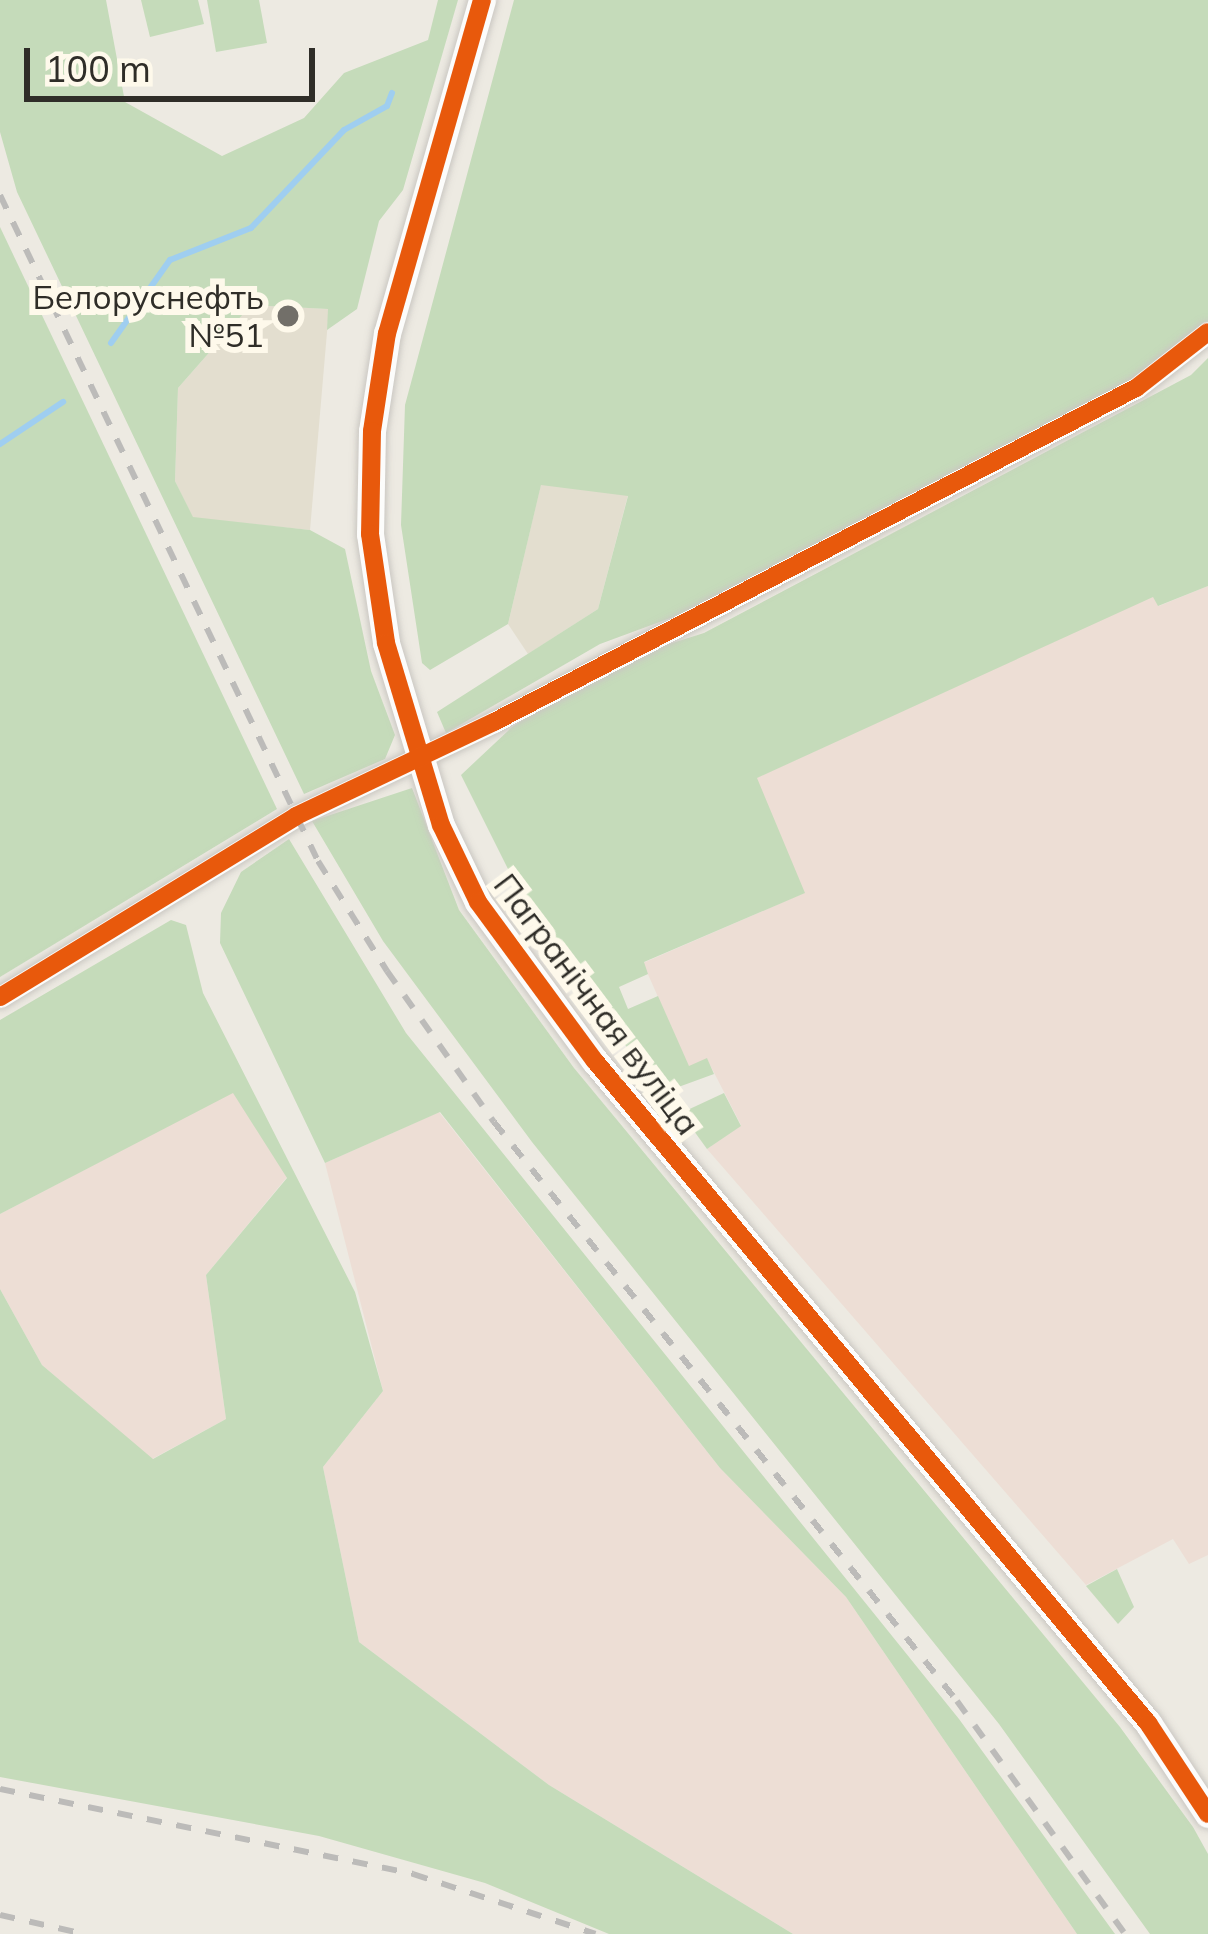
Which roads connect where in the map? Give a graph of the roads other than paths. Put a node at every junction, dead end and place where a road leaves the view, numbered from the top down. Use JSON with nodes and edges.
{"nodes":[{"id":1,"x":482,"y":0,"type":"edge"},
{"id":2,"x":1208,"y":332,"type":"edge"},
{"id":3,"x":420,"y":758,"type":"junction"},
{"id":4,"x":0,"y":998,"type":"edge"},
{"id":5,"x":1208,"y":1814,"type":"edge"}],
"edges":[{"from":1,"to":3,"type":"street","name":"Пагранічная вуліца"},
{"from":2,"to":3,"type":"street"},
{"from":3,"to":4,"type":"street"},
{"from":3,"to":5,"type":"street","name":"Пагранічная вуліца"}]}
